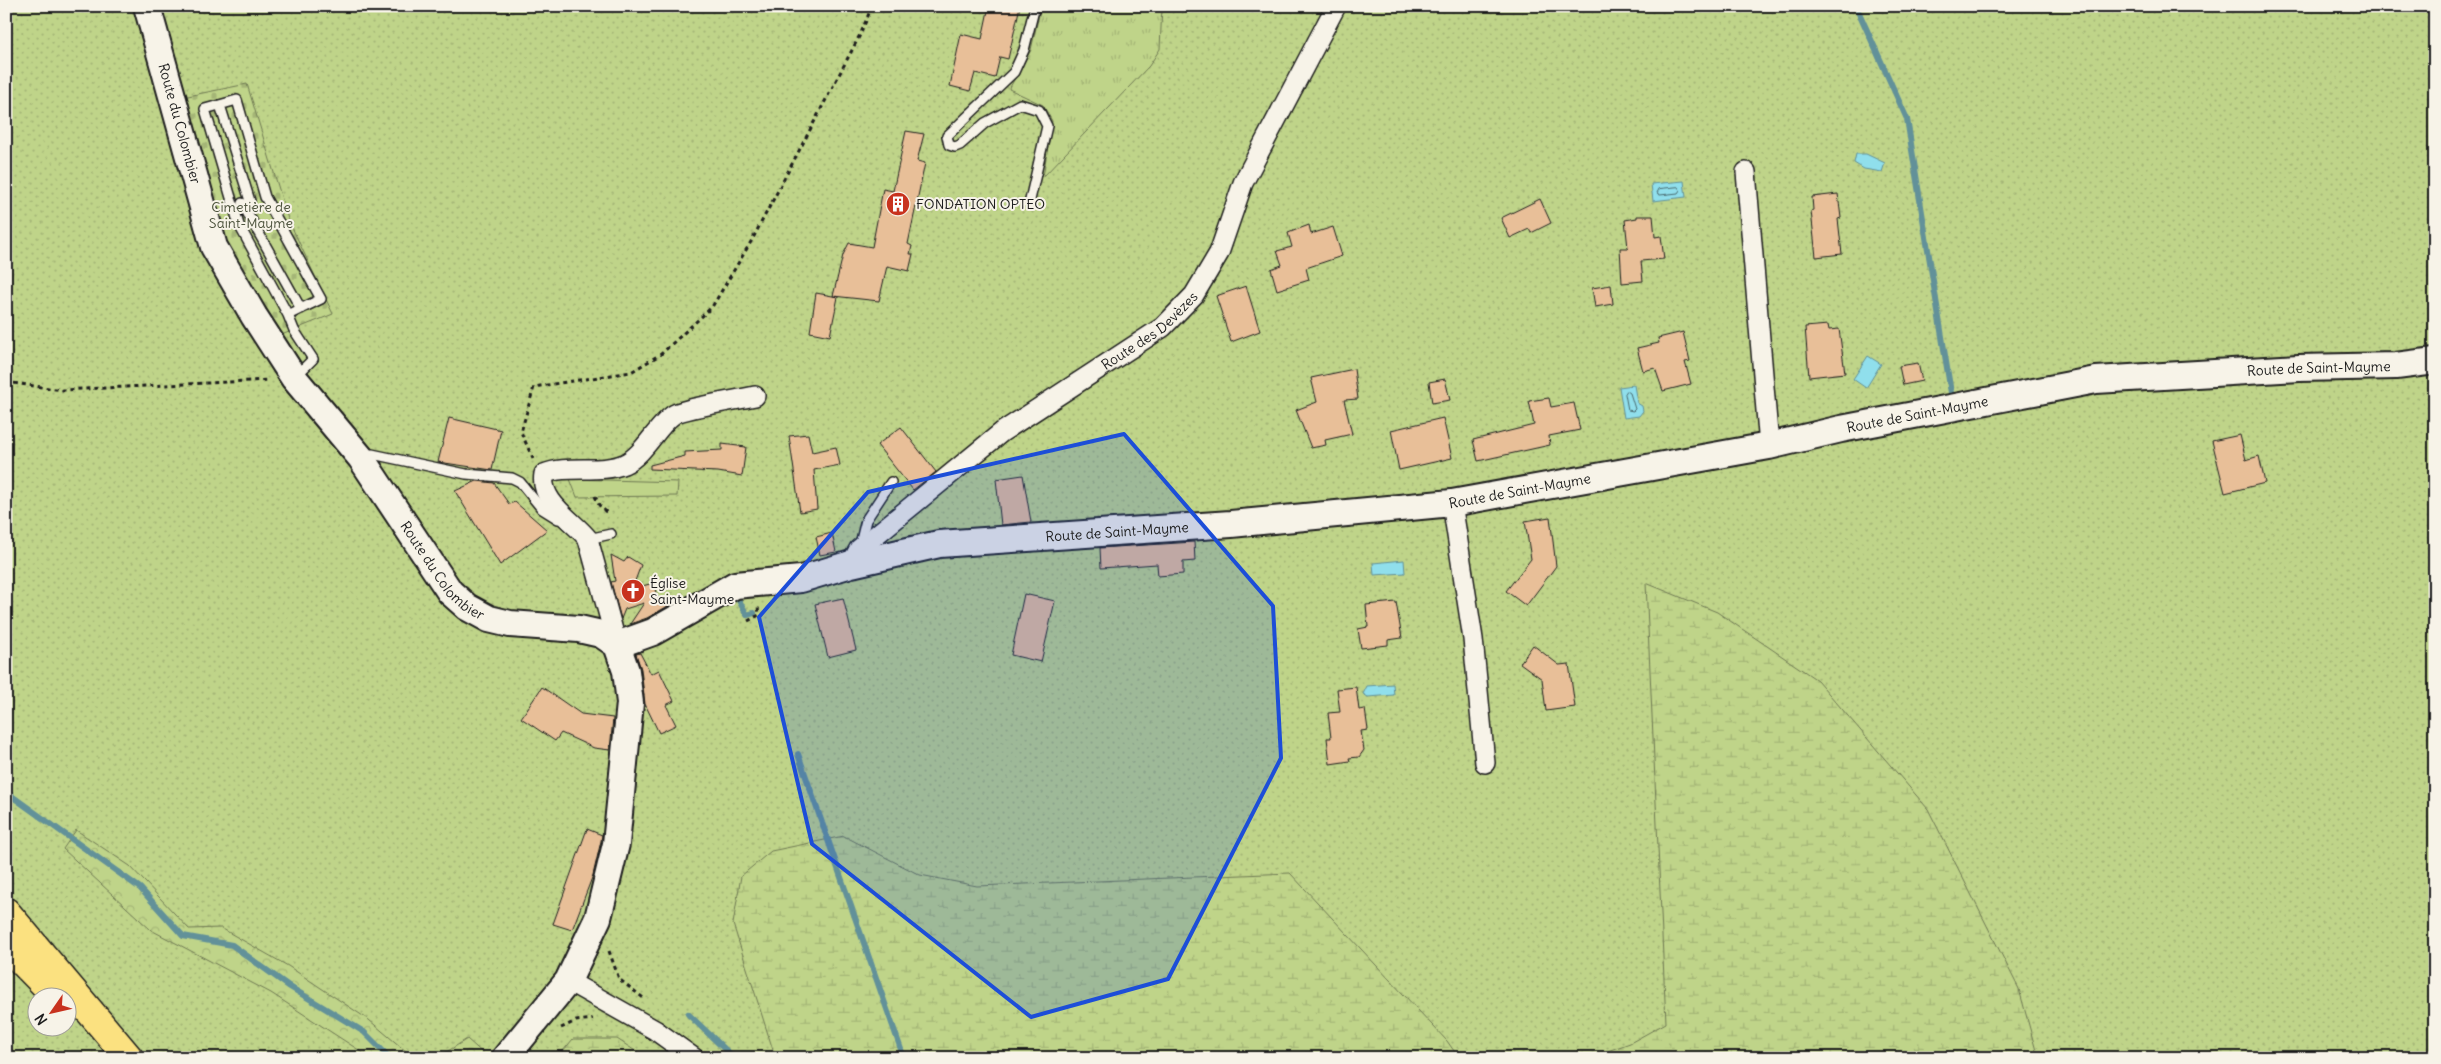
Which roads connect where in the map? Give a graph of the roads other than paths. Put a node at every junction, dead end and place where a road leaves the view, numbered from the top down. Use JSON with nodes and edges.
{"nodes":[{"id":1,"x":147,"y":6,"type":"edge"},
{"id":2,"x":1035,"y":6,"type":"edge"},
{"id":3,"x":1336,"y":6,"type":"edge"},
{"id":4,"x":220,"y":104,"type":"junction"},
{"id":5,"x":1746,"y":172,"type":"dead end"},
{"id":6,"x":265,"y":197,"type":"junction"},
{"id":7,"x":1030,"y":200,"type":"dead end"},
{"id":8,"x":246,"y":202,"type":"junction"},
{"id":9,"x":233,"y":206,"type":"junction"},
{"id":10,"x":300,"y":309,"type":"junction"},
{"id":11,"x":288,"y":315,"type":"junction"},
{"id":12,"x":2435,"y":361,"type":"edge"},
{"id":13,"x":294,"y":378,"type":"junction"},
{"id":14,"x":756,"y":396,"type":"dead end"},
{"id":15,"x":1769,"y":446,"type":"junction"},
{"id":16,"x":360,"y":458,"type":"junction"},
{"id":17,"x":891,"y":482,"type":"dead end"},
{"id":18,"x":1452,"y":503,"type":"junction"},
{"id":19,"x":568,"y":521,"type":"junction"},
{"id":20,"x":611,"y":534,"type":"dead end"},
{"id":21,"x":588,"y":539,"type":"junction"},
{"id":22,"x":855,"y":557,"type":"junction"},
{"id":23,"x":617,"y":646,"type":"junction"},
{"id":24,"x":1485,"y":763,"type":"dead end"},
{"id":25,"x":6,"y":912,"type":"edge"},
{"id":26,"x":6,"y":945,"type":"edge"},
{"id":27,"x":568,"y":981,"type":"junction"},
{"id":28,"x":46,"y":986,"type":"edge"},
{"id":29,"x":78,"y":1016,"type":"edge"},
{"id":30,"x":125,"y":1058,"type":"edge"},
{"id":31,"x":129,"y":1058,"type":"edge"},
{"id":32,"x":505,"y":1058,"type":"edge"},
{"id":33,"x":694,"y":1058,"type":"edge"}],
"edges":[{"from":1,"to":13,"type":"street","name":"Route du Colombier"},
{"from":2,"to":7,"type":"lane"},
{"from":3,"to":22,"type":"street","name":"Route des Devèzes"},
{"from":4,"to":6,"type":"lane"},
{"from":4,"to":8,"type":"lane"},
{"from":4,"to":9,"type":"lane"},
{"from":5,"to":15,"type":"street"},
{"from":6,"to":8,"type":"lane"},
{"from":6,"to":10,"type":"lane"},
{"from":8,"to":9,"type":"lane"},
{"from":8,"to":10,"type":"lane"},
{"from":9,"to":11,"type":"lane"},
{"from":10,"to":11,"type":"lane"},
{"from":11,"to":13,"type":"lane"},
{"from":12,"to":15,"type":"street","name":"Route de Saint-Mayme"},
{"from":13,"to":16,"type":"street","name":"Route du Colombier"},
{"from":14,"to":19,"type":"street"},
{"from":15,"to":18,"type":"street","name":"Route de Saint-Mayme"},
{"from":16,"to":19,"type":"lane"},
{"from":16,"to":23,"type":"street","name":"Route du Colombier"},
{"from":17,"to":22,"type":"lane"},
{"from":18,"to":22,"type":"street","name":"Route de Saint-Mayme"},
{"from":18,"to":24,"type":"street"},
{"from":19,"to":21,"type":"street"},
{"from":20,"to":21,"type":"lane"},
{"from":21,"to":23,"type":"street"},
{"from":22,"to":23,"type":"street","name":"Route de Saint-Mayme"},
{"from":23,"to":27,"type":"street"},
{"from":25,"to":31,"type":"main road"},
{"from":26,"to":28,"type":"main road"},
{"from":27,"to":32,"type":"street"},
{"from":27,"to":33,"type":"street"},
{"from":29,"to":30,"type":"main road"}]}
